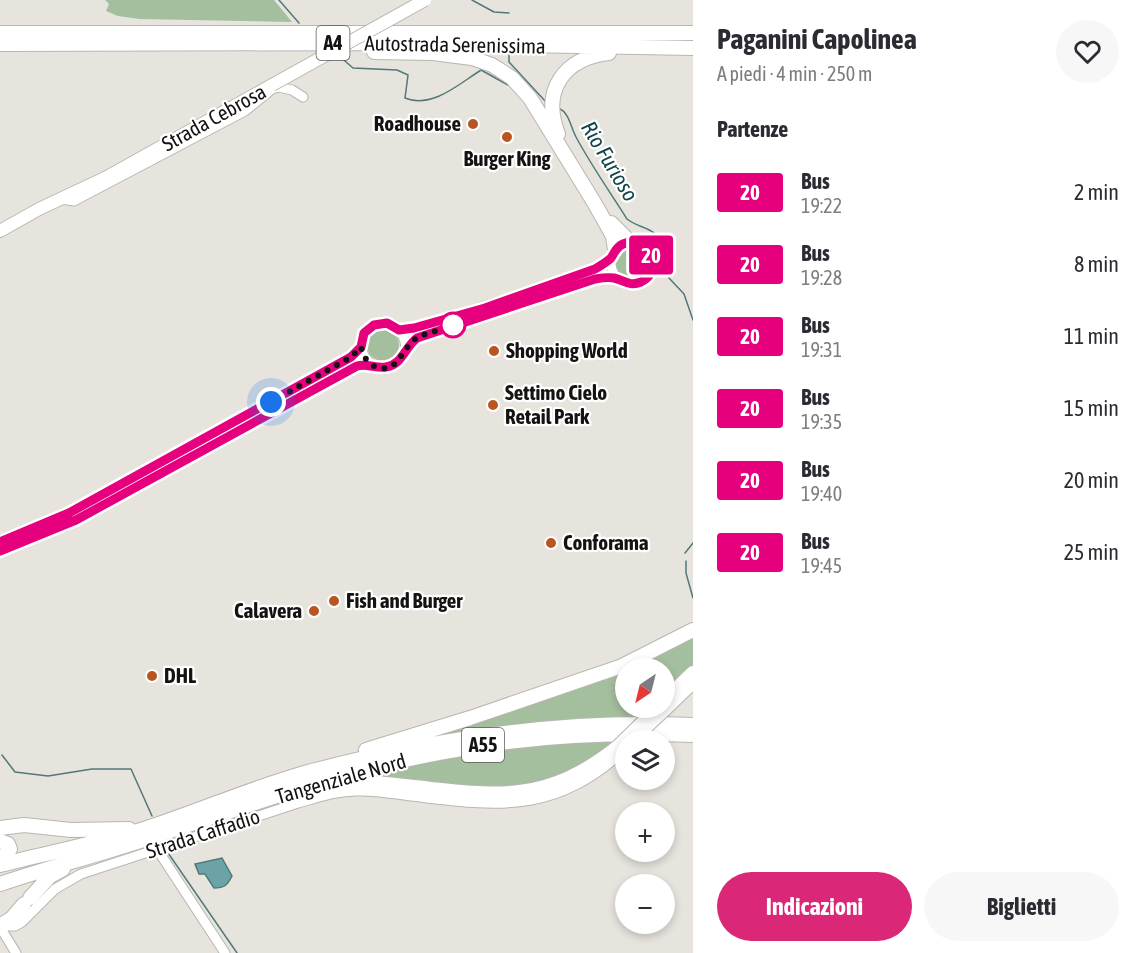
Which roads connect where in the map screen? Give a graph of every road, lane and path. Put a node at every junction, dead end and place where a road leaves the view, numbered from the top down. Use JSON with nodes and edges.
{"nodes":[{"id":1,"x":425,"y":0,"type":"edge"},
{"id":2,"x":693,"y":27,"type":"edge"},
{"id":3,"x":0,"y":33,"type":"edge"},
{"id":4,"x":610,"y":33,"type":"junction"},
{"id":5,"x":693,"y":33,"type":"edge"},
{"id":6,"x":328,"y":43,"type":"junction"},
{"id":7,"x":0,"y":44,"type":"edge"},
{"id":8,"x":665,"y":48,"type":"junction"},
{"id":9,"x":693,"y":48,"type":"edge"},
{"id":10,"x":303,"y":97,"type":"dead end"},
{"id":11,"x":143,"y":161,"type":"junction"},
{"id":12,"x":0,"y":231,"type":"edge"},
{"id":13,"x":630,"y":242,"type":"junction"},
{"id":14,"x":613,"y":254,"type":"junction"},
{"id":15,"x":616,"y":278,"type":"junction"},
{"id":16,"x":399,"y":330,"type":"junction"},
{"id":17,"x":361,"y":347,"type":"junction"},
{"id":18,"x":405,"y":350,"type":"junction"},
{"id":19,"x":374,"y":366,"type":"junction"},
{"id":20,"x":0,"y":542,"type":"edge"},
{"id":21,"x":0,"y":550,"type":"edge"},
{"id":22,"x":693,"y":630,"type":"edge"},
{"id":23,"x":693,"y":673,"type":"edge"},
{"id":24,"x":693,"y":685,"type":"edge"},
{"id":25,"x":675,"y":693,"type":"edge"},
{"id":26,"x":675,"y":698,"type":"edge"},
{"id":27,"x":651,"y":718,"type":"edge"},
{"id":28,"x":653,"y":718,"type":"edge"},
{"id":29,"x":693,"y":725,"type":"edge"},
{"id":30,"x":640,"y":730,"type":"edge"},
{"id":31,"x":643,"y":730,"type":"edge"},
{"id":32,"x":693,"y":735,"type":"edge"},
{"id":33,"x":615,"y":752,"type":"edge"},
{"id":34,"x":615,"y":755,"type":"edge"},
{"id":35,"x":307,"y":772,"type":"junction"},
{"id":36,"x":278,"y":796,"type":"junction"},
{"id":37,"x":0,"y":828,"type":"edge"},
{"id":38,"x":143,"y":829,"type":"junction"},
{"id":39,"x":0,"y":841,"type":"edge"},
{"id":40,"x":129,"y":844,"type":"junction"},
{"id":41,"x":157,"y":849,"type":"junction"},
{"id":42,"x":2,"y":858,"type":"edge"},
{"id":43,"x":0,"y":884,"type":"edge"},
{"id":44,"x":0,"y":926,"type":"edge"},
{"id":45,"x":16,"y":953,"type":"edge"},
{"id":46,"x":225,"y":953,"type":"edge"}],
"edges":[{"from":1,"to":11,"type":"main road","name":"Strada Cebrosa","bridge":true},
{"from":2,"to":4,"type":"highway"},
{"from":3,"to":4,"type":"highway","name":"Autostrada Serenissima","number":"A4"},
{"from":4,"to":5,"type":"highway","name":"Autostrada Serenissima","number":"A4"},
{"from":6,"to":7,"type":"highway","name":"Autostrada Serenissima","number":"A4"},
{"from":6,"to":8,"type":"highway","name":"Autostrada Serenissima","number":"A4"},
{"from":6,"to":14,"type":"highway"},
{"from":8,"to":9,"type":"highway","name":"Autostrada Serenissima","number":"A4"},
{"from":8,"to":13,"type":"highway"},
{"from":10,"to":11,"type":"street"},
{"from":11,"to":12,"type":"main road","name":"Strada Cebrosa"},
{"from":13,"to":14,"type":"street"},
{"from":13,"to":15,"type":"street"},
{"from":14,"to":15,"type":"street"},
{"from":14,"to":16,"type":"street"},
{"from":15,"to":18,"type":"street"},
{"from":16,"to":17,"type":"street"},
{"from":16,"to":18,"type":"street"},
{"from":17,"to":19,"type":"street"},
{"from":17,"to":20,"type":"street"},
{"from":18,"to":19,"type":"street"},
{"from":19,"to":21,"type":"street"},
{"from":22,"to":35,"type":"highway","number":"A55"},
{"from":23,"to":25,"type":"highway","number":"A55"},
{"from":24,"to":26,"type":"street"},
{"from":27,"to":30,"type":"highway","number":"A55","bridge":true},
{"from":28,"to":31,"type":"street","bridge":true},
{"from":29,"to":35,"type":"highway","name":"Tangenziale Nord","number":"A55"},
{"from":32,"to":36,"type":"highway","name":"Tangenziale Nord","number":"A55"},
{"from":33,"to":36,"type":"highway","number":"A55"},
{"from":34,"to":41,"type":"street","name":"Strada Caffadio"},
{"from":35,"to":38,"type":"highway","name":"Tangenziale Nord","number":"A55"},
{"from":36,"to":40,"type":"highway","name":"Tangenziale Nord","number":"A55"},
{"from":37,"to":38,"type":"highway"},
{"from":38,"to":42,"type":"highway","name":"Tangenziale Nord","number":"A55"},
{"from":39,"to":42,"type":"highway"},
{"from":40,"to":43,"type":"highway","name":"Tangenziale Nord","number":"A55"},
{"from":40,"to":44,"type":"highway"},
{"from":41,"to":44,"type":"street","name":"Strada Caffadio"},
{"from":41,"to":46,"type":"street"},
{"from":44,"to":45,"type":"street"}]}
